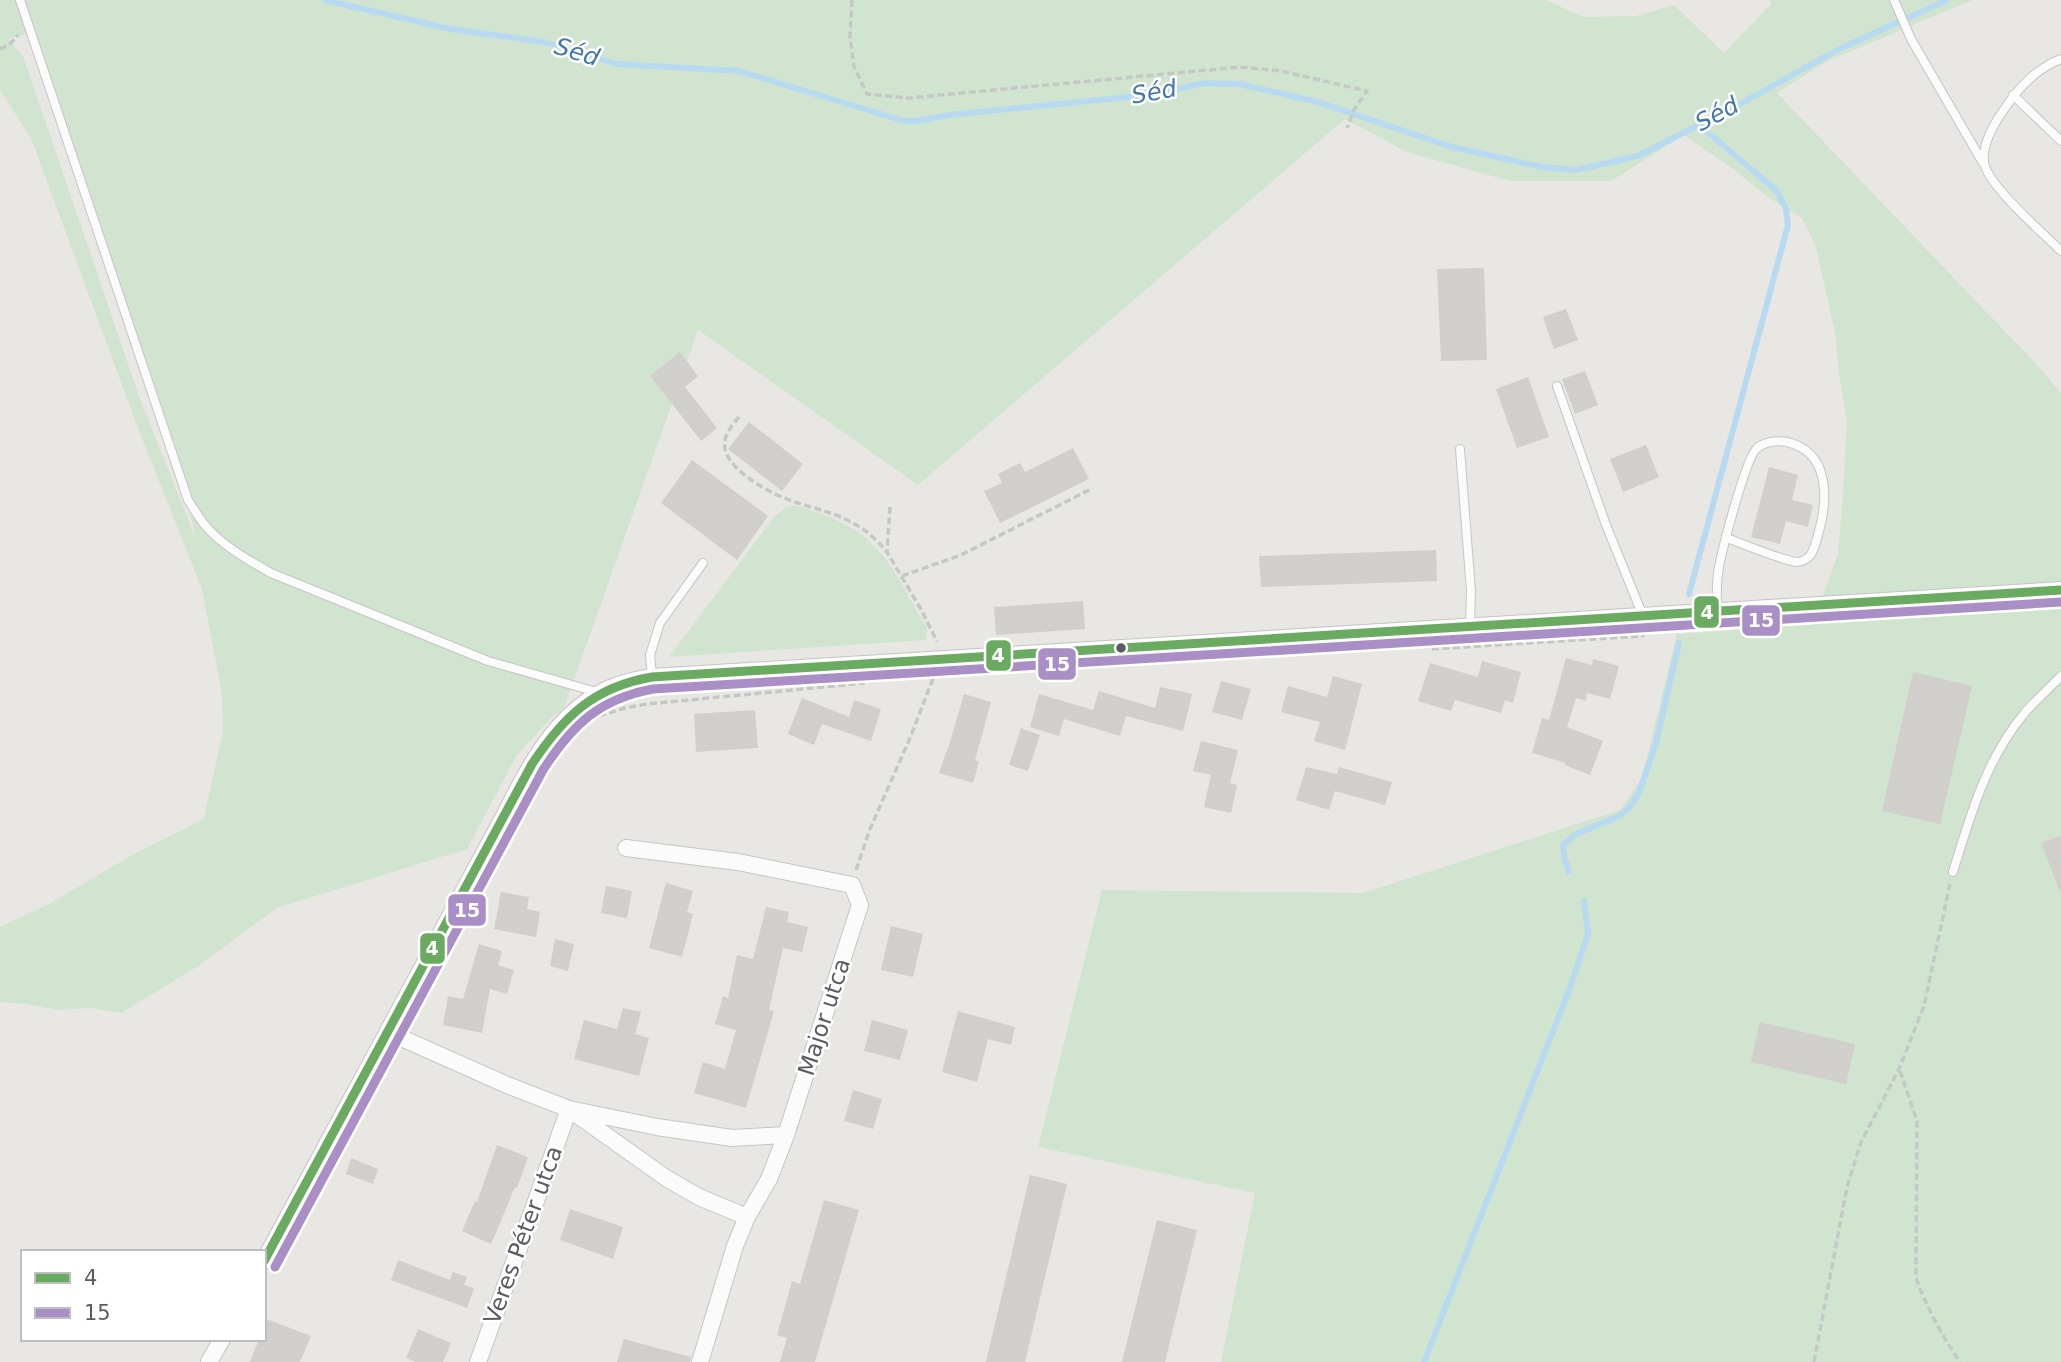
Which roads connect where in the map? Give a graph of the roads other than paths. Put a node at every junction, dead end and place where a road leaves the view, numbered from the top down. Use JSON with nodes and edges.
{"nodes":[{"id":1,"x":20,"y":0,"type":"edge"},
{"id":2,"x":1894,"y":0,"type":"edge"},
{"id":3,"x":2061,"y":59,"type":"edge"},
{"id":4,"x":2013,"y":95,"type":"junction"},
{"id":5,"x":2061,"y":141,"type":"edge"},
{"id":6,"x":1983,"y":163,"type":"junction"},
{"id":7,"x":2061,"y":251,"type":"edge"},
{"id":8,"x":1557,"y":386,"type":"dead end"},
{"id":9,"x":1460,"y":449,"type":"dead end"},
{"id":10,"x":1727,"y":538,"type":"junction"},
{"id":11,"x":703,"y":563,"type":"dead end"},
{"id":12,"x":2061,"y":590,"type":"edge"},
{"id":13,"x":1717,"y":611,"type":"junction"},
{"id":14,"x":1643,"y":616,"type":"junction"},
{"id":15,"x":1470,"y":626,"type":"junction"},
{"id":16,"x":2061,"y":676,"type":"edge"},
{"id":17,"x":652,"y":677,"type":"junction"},
{"id":18,"x":600,"y":692,"type":"junction"},
{"id":19,"x":626,"y":848,"type":"dead end"},
{"id":20,"x":1953,"y":872,"type":"road end"},
{"id":21,"x":388,"y":1032,"type":"junction"},
{"id":22,"x":569,"y":1108,"type":"junction"},
{"id":23,"x":786,"y":1135,"type":"junction"},
{"id":24,"x":747,"y":1217,"type":"junction"},
{"id":25,"x":266,"y":1257,"type":"edge"},
{"id":26,"x":221,"y":1341,"type":"edge"},
{"id":27,"x":209,"y":1362,"type":"edge"},
{"id":28,"x":478,"y":1362,"type":"edge"},
{"id":29,"x":699,"y":1362,"type":"edge"}],
"edges":[{"from":1,"to":18,"type":"lane"},
{"from":2,"to":6,"type":"lane"},
{"from":3,"to":4,"type":"lane"},
{"from":4,"to":5,"type":"lane"},
{"from":4,"to":6,"type":"lane"},
{"from":6,"to":7,"type":"lane"},
{"from":8,"to":14,"type":"lane"},
{"from":9,"to":15,"type":"lane"},
{"from":10,"to":10,"type":"lane"},
{"from":10,"to":13,"type":"lane"},
{"from":11,"to":17,"type":"lane"},
{"from":12,"to":13,"type":"street"},
{"from":13,"to":14,"type":"street"},
{"from":14,"to":15,"type":"street"},
{"from":15,"to":17,"type":"street"},
{"from":16,"to":20,"type":"lane"},
{"from":17,"to":18,"type":"street"},
{"from":18,"to":21,"type":"street"},
{"from":19,"to":23,"type":"street","name":"Major utca"},
{"from":21,"to":22,"type":"street"},
{"from":21,"to":25,"type":"street"},
{"from":22,"to":23,"type":"street"},
{"from":22,"to":24,"type":"street"},
{"from":22,"to":28,"type":"street","name":"Veres Péter utca"},
{"from":23,"to":24,"type":"street","name":"Major utca"},
{"from":24,"to":29,"type":"street","name":"Major utca"},
{"from":26,"to":27,"type":"street"}]}
